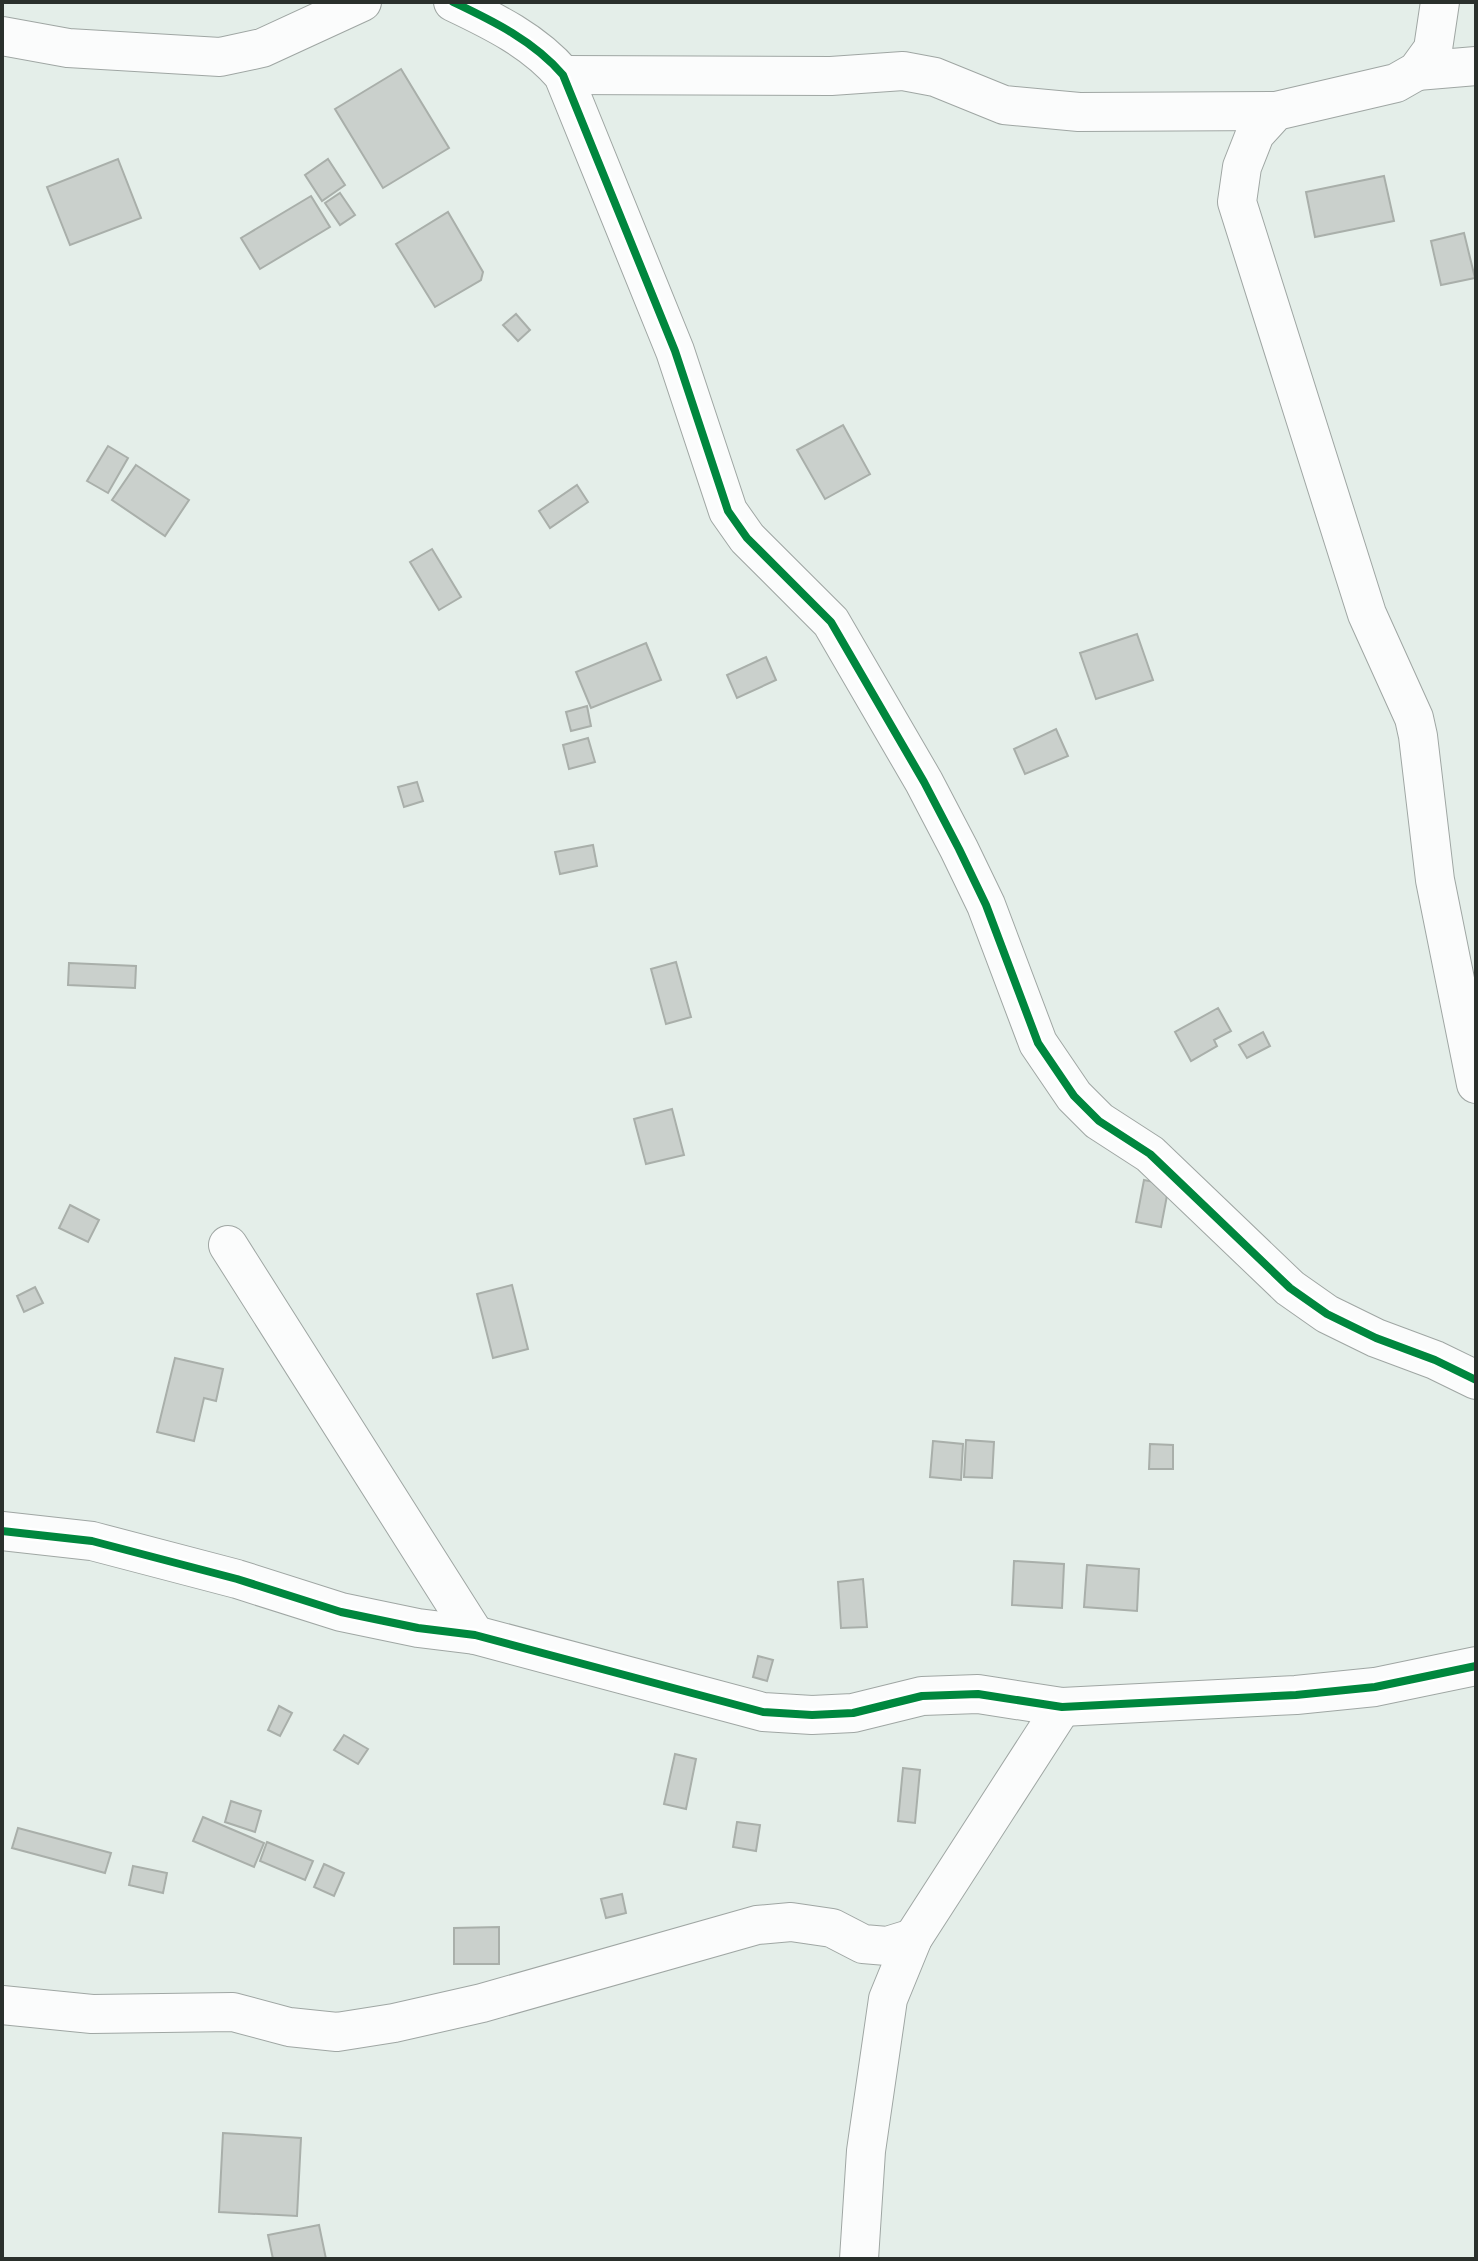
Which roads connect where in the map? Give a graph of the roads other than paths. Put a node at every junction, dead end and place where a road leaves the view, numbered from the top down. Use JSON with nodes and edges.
{"nodes":[{"id":1,"x":362,"y":2,"type":"edge"},
{"id":2,"x":453,"y":2,"type":"edge"},
{"id":3,"x":1440,"y":2,"type":"edge"},
{"id":4,"x":2,"y":36,"type":"edge"},
{"id":5,"x":1476,"y":66,"type":"edge"},
{"id":6,"x":1417,"y":71,"type":"junction"},
{"id":7,"x":563,"y":75,"type":"junction"},
{"id":8,"x":1276,"y":111,"type":"junction"},
{"id":9,"x":1476,"y":1084,"type":"edge"},
{"id":10,"x":228,"y":1245,"type":"dead end"},
{"id":11,"x":1476,"y":1380,"type":"edge"},
{"id":12,"x":2,"y":1531,"type":"edge"},
{"id":13,"x":475,"y":1635,"type":"junction"},
{"id":14,"x":1476,"y":1666,"type":"edge"},
{"id":15,"x":1062,"y":1707,"type":"junction"},
{"id":16,"x":913,"y":1938,"type":"junction"},
{"id":17,"x":2,"y":2005,"type":"edge"},
{"id":18,"x":859,"y":2259,"type":"edge"}],
"edges":[{"from":1,"to":4,"type":"street"},
{"from":2,"to":7,"type":"street"},
{"from":3,"to":6,"type":"street"},
{"from":5,"to":6,"type":"street"},
{"from":6,"to":8,"type":"street"},
{"from":7,"to":8,"type":"street"},
{"from":7,"to":11,"type":"street"},
{"from":8,"to":9,"type":"street"},
{"from":10,"to":13,"type":"street"},
{"from":12,"to":13,"type":"street"},
{"from":13,"to":15,"type":"street"},
{"from":14,"to":15,"type":"street"},
{"from":15,"to":16,"type":"street"},
{"from":16,"to":17,"type":"street"},
{"from":16,"to":18,"type":"street"}]}
